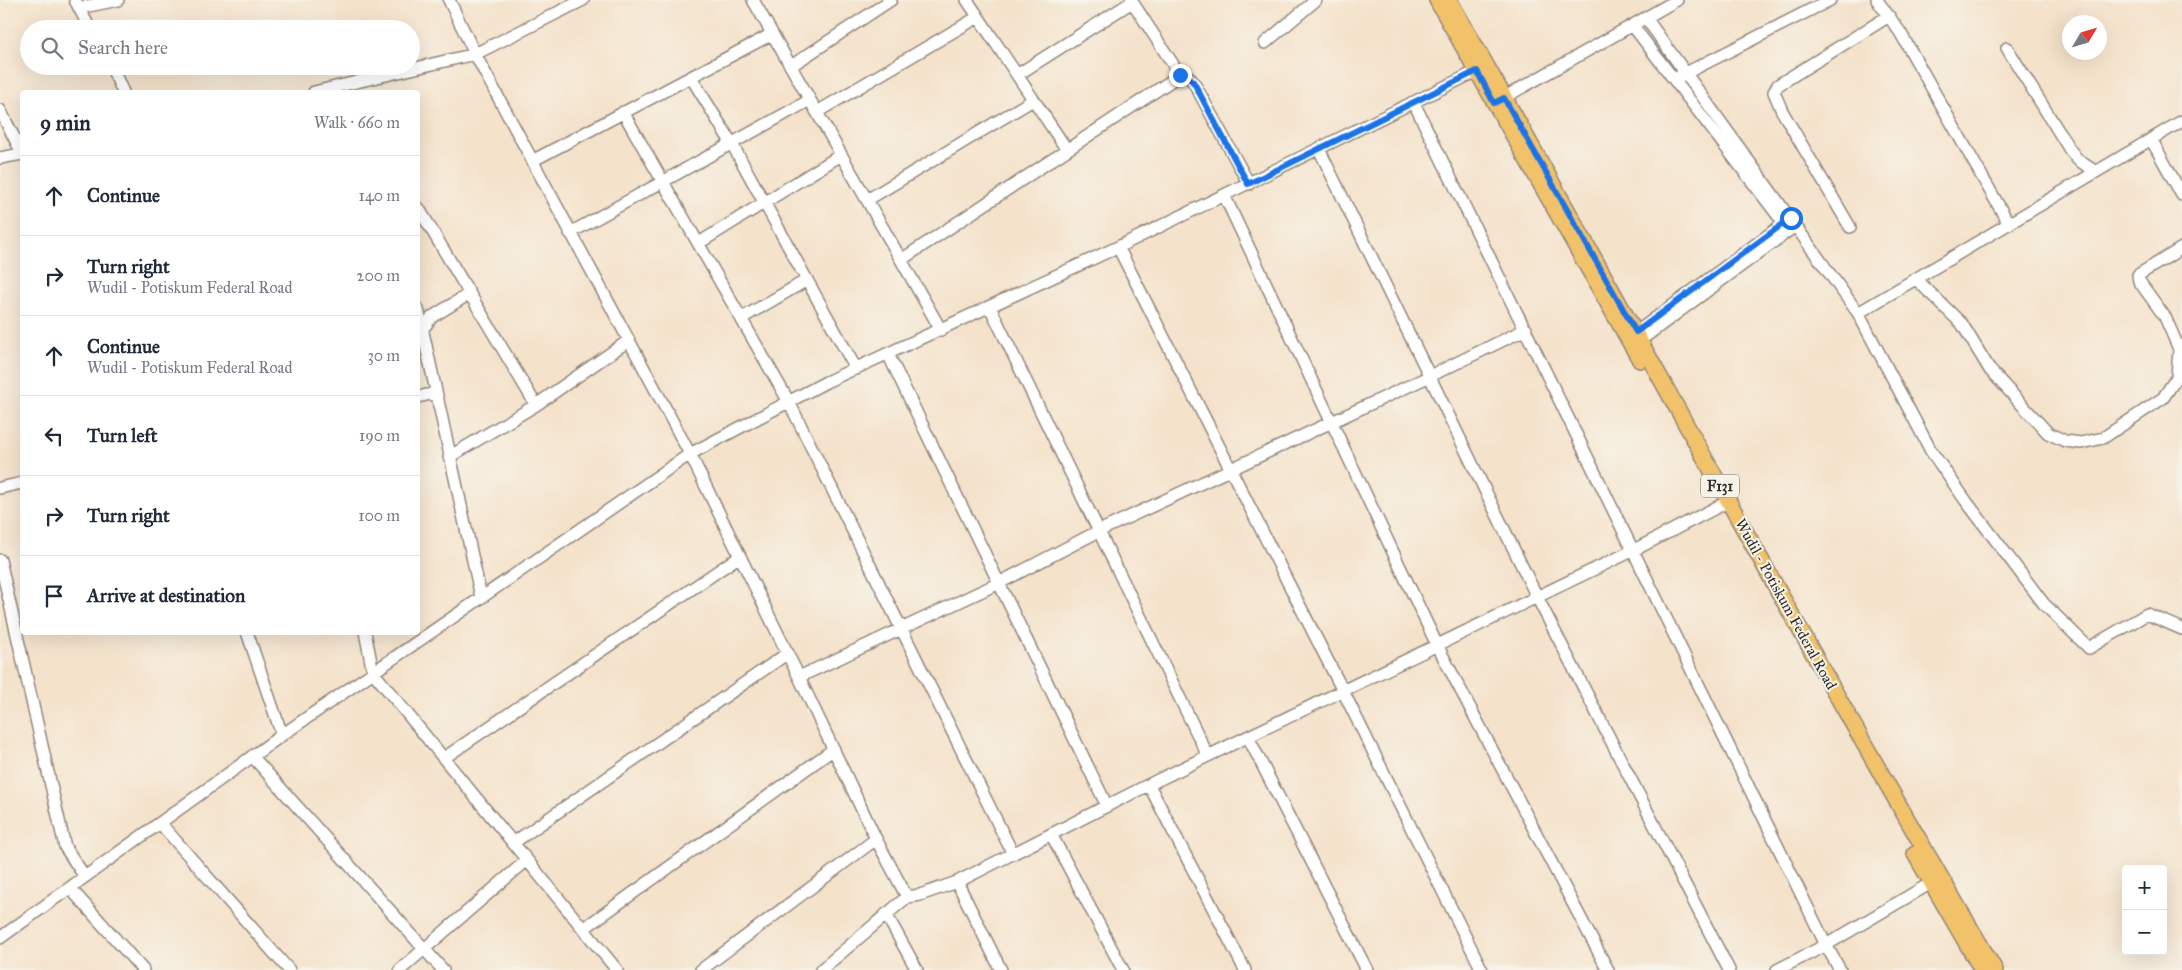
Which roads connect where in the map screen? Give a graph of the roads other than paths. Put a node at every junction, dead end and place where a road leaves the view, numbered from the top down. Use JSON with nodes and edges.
{"nodes":[{"id":1,"x":118,"y":0,"type":"edge"},
{"id":2,"x":449,"y":0,"type":"edge"},
{"id":3,"x":753,"y":0,"type":"edge"},
{"id":4,"x":891,"y":0,"type":"edge"},
{"id":5,"x":967,"y":0,"type":"edge"},
{"id":6,"x":1316,"y":0,"type":"edge"},
{"id":7,"x":1437,"y":0,"type":"edge"},
{"id":8,"x":1449,"y":0,"type":"edge"},
{"id":9,"x":1677,"y":0,"type":"edge"},
{"id":10,"x":1830,"y":0,"type":"edge"},
{"id":11,"x":1877,"y":0,"type":"edge"},
{"id":12,"x":1132,"y":1,"type":"edge"},
{"id":13,"x":576,"y":2,"type":"edge"},
{"id":14,"x":77,"y":4,"type":"edge"},
{"id":15,"x":1889,"y":16,"type":"junction"},
{"id":16,"x":978,"y":17,"type":"junction"},
{"id":17,"x":1646,"y":18,"type":"junction"},
{"id":18,"x":85,"y":20,"type":"edge"},
{"id":19,"x":1633,"y":26,"type":"junction"},
{"id":20,"x":772,"y":34,"type":"junction"},
{"id":21,"x":1265,"y":43,"type":"dead end"},
{"id":22,"x":2007,"y":48,"type":"dead end"},
{"id":23,"x":474,"y":54,"type":"junction"},
{"id":24,"x":790,"y":66,"type":"junction"},
{"id":25,"x":420,"y":70,"type":"edge"},
{"id":26,"x":1477,"y":71,"type":"junction"},
{"id":27,"x":1686,"y":72,"type":"junction"},
{"id":28,"x":115,"y":75,"type":"edge"},
{"id":29,"x":405,"y":75,"type":"edge"},
{"id":30,"x":1017,"y":75,"type":"junction"},
{"id":31,"x":1180,"y":75,"type":"junction"},
{"id":32,"x":691,"y":77,"type":"junction"},
{"id":33,"x":1675,"y":80,"type":"junction"},
{"id":34,"x":365,"y":87,"type":"edge"},
{"id":35,"x":122,"y":90,"type":"edge"},
{"id":36,"x":334,"y":90,"type":"edge"},
{"id":37,"x":810,"y":100,"type":"junction"},
{"id":38,"x":1033,"y":100,"type":"junction"},
{"id":39,"x":1499,"y":101,"type":"junction"},
{"id":40,"x":1414,"y":103,"type":"junction"},
{"id":41,"x":0,"y":110,"type":"edge"},
{"id":42,"x":623,"y":112,"type":"junction"},
{"id":43,"x":817,"y":112,"type":"junction"},
{"id":44,"x":2182,"y":121,"type":"edge"},
{"id":45,"x":2151,"y":139,"type":"junction"},
{"id":46,"x":732,"y":144,"type":"junction"},
{"id":47,"x":1319,"y":149,"type":"junction"},
{"id":48,"x":20,"y":150,"type":"edge"},
{"id":49,"x":1066,"y":150,"type":"junction"},
{"id":50,"x":20,"y":154,"type":"edge"},
{"id":51,"x":842,"y":156,"type":"junction"},
{"id":52,"x":0,"y":158,"type":"edge"},
{"id":53,"x":532,"y":161,"type":"junction"},
{"id":54,"x":2096,"y":172,"type":"junction"},
{"id":55,"x":664,"y":181,"type":"junction"},
{"id":56,"x":1248,"y":184,"type":"junction"},
{"id":57,"x":2182,"y":194,"type":"edge"},
{"id":58,"x":1224,"y":195,"type":"junction"},
{"id":59,"x":867,"y":200,"type":"junction"},
{"id":60,"x":765,"y":204,"type":"junction"},
{"id":61,"x":420,"y":210,"type":"edge"},
{"id":62,"x":1790,"y":224,"type":"junction"},
{"id":63,"x":2009,"y":224,"type":"junction"},
{"id":64,"x":1850,"y":227,"type":"dead end"},
{"id":65,"x":570,"y":233,"type":"junction"},
{"id":66,"x":699,"y":243,"type":"junction"},
{"id":67,"x":1118,"y":247,"type":"junction"},
{"id":68,"x":2182,"y":248,"type":"edge"},
{"id":69,"x":901,"y":260,"type":"junction"},
{"id":70,"x":1916,"y":279,"type":"junction"},
{"id":71,"x":807,"y":280,"type":"junction"},
{"id":72,"x":469,"y":294,"type":"junction"},
{"id":73,"x":990,"y":307,"type":"junction"},
{"id":74,"x":1858,"y":314,"type":"junction"},
{"id":75,"x":742,"y":318,"type":"junction"},
{"id":76,"x":420,"y":320,"type":"edge"},
{"id":77,"x":1526,"y":329,"type":"junction"},
{"id":78,"x":422,"y":330,"type":"junction"},
{"id":79,"x":941,"y":330,"type":"junction"},
{"id":80,"x":1634,"y":339,"type":"junction"},
{"id":81,"x":628,"y":341,"type":"junction"},
{"id":82,"x":888,"y":354,"type":"junction"},
{"id":83,"x":856,"y":368,"type":"junction"},
{"id":84,"x":1430,"y":376,"type":"junction"},
{"id":85,"x":435,"y":393,"type":"junction"},
{"id":86,"x":420,"y":396,"type":"edge"},
{"id":87,"x":789,"y":402,"type":"junction"},
{"id":88,"x":536,"y":405,"type":"junction"},
{"id":89,"x":1332,"y":422,"type":"junction"},
{"id":90,"x":690,"y":454,"type":"junction"},
{"id":91,"x":449,"y":457,"type":"junction"},
{"id":92,"x":1230,"y":469,"type":"junction"},
{"id":93,"x":20,"y":483,"type":"edge"},
{"id":94,"x":0,"y":488,"type":"edge"},
{"id":95,"x":1724,"y":503,"type":"junction"},
{"id":96,"x":1099,"y":531,"type":"junction"},
{"id":97,"x":1634,"y":550,"type":"junction"},
{"id":98,"x":740,"y":556,"type":"junction"},
{"id":99,"x":0,"y":560,"type":"edge"},
{"id":100,"x":999,"y":583,"type":"junction"},
{"id":101,"x":481,"y":597,"type":"junction"},
{"id":102,"x":1537,"y":597,"type":"junction"},
{"id":103,"x":902,"y":629,"type":"junction"},
{"id":104,"x":2182,"y":629,"type":"edge"},
{"id":105,"x":248,"y":635,"type":"edge"},
{"id":106,"x":366,"y":635,"type":"edge"},
{"id":107,"x":1437,"y":645,"type":"junction"},
{"id":108,"x":788,"y":653,"type":"junction"},
{"id":109,"x":373,"y":672,"type":"junction"},
{"id":110,"x":799,"y":677,"type":"junction"},
{"id":111,"x":1343,"y":691,"type":"junction"},
{"id":112,"x":282,"y":735,"type":"junction"},
{"id":113,"x":1248,"y":737,"type":"junction"},
{"id":114,"x":834,"y":750,"type":"junction"},
{"id":115,"x":252,"y":756,"type":"junction"},
{"id":116,"x":1208,"y":756,"type":"junction"},
{"id":117,"x":444,"y":758,"type":"junction"},
{"id":118,"x":1148,"y":785,"type":"junction"},
{"id":119,"x":1108,"y":806,"type":"junction"},
{"id":120,"x":160,"y":823,"type":"junction"},
{"id":121,"x":1051,"y":834,"type":"junction"},
{"id":122,"x":876,"y":840,"type":"junction"},
{"id":123,"x":513,"y":843,"type":"junction"},
{"id":124,"x":1013,"y":854,"type":"junction"},
{"id":125,"x":527,"y":860,"type":"junction"},
{"id":126,"x":1928,"y":867,"type":"junction"},
{"id":127,"x":85,"y":877,"type":"junction"},
{"id":128,"x":957,"y":882,"type":"junction"},
{"id":129,"x":1931,"y":883,"type":"junction"},
{"id":130,"x":70,"y":888,"type":"junction"},
{"id":131,"x":907,"y":897,"type":"junction"},
{"id":132,"x":886,"y":914,"type":"junction"},
{"id":133,"x":584,"y":929,"type":"junction"},
{"id":134,"x":0,"y":938,"type":"edge"},
{"id":135,"x":1826,"y":945,"type":"junction"},
{"id":136,"x":424,"y":949,"type":"junction"},
{"id":137,"x":143,"y":970,"type":"edge"},
{"id":138,"x":289,"y":970,"type":"edge"},
{"id":139,"x":400,"y":970,"type":"edge"},
{"id":140,"x":443,"y":970,"type":"edge"},
{"id":141,"x":617,"y":970,"type":"edge"},
{"id":142,"x":701,"y":970,"type":"edge"},
{"id":143,"x":821,"y":970,"type":"edge"},
{"id":144,"x":917,"y":970,"type":"edge"},
{"id":145,"x":1001,"y":970,"type":"edge"},
{"id":146,"x":1123,"y":970,"type":"edge"},
{"id":147,"x":1245,"y":970,"type":"edge"},
{"id":148,"x":1367,"y":970,"type":"edge"},
{"id":149,"x":1482,"y":970,"type":"edge"},
{"id":150,"x":1608,"y":970,"type":"edge"},
{"id":151,"x":1728,"y":970,"type":"edge"},
{"id":152,"x":1777,"y":970,"type":"edge"},
{"id":153,"x":1840,"y":970,"type":"edge"},
{"id":154,"x":1982,"y":970,"type":"edge"},
{"id":155,"x":1995,"y":970,"type":"edge"}],
"edges":[{"from":1,"to":14,"type":"street"},
{"from":2,"to":23,"type":"street"},
{"from":3,"to":20,"type":"street"},
{"from":4,"to":24,"type":"street"},
{"from":5,"to":16,"type":"street"},
{"from":6,"to":21,"type":"street"},
{"from":7,"to":26,"type":"main road","name":"Wudil - Potiskum Federal Road","number":"F131"},
{"from":8,"to":39,"type":"main road","name":"Wudil - Potiskum Federal Road","number":"F131"},
{"from":9,"to":17,"type":"street"},
{"from":10,"to":27,"type":"street"},
{"from":11,"to":15,"type":"street"},
{"from":12,"to":30,"type":"street"},
{"from":12,"to":31,"type":"street"},
{"from":13,"to":23,"type":"street"},
{"from":14,"to":18,"type":"street"},
{"from":15,"to":63,"type":"street"},
{"from":15,"to":64,"type":"street"},
{"from":16,"to":30,"type":"street"},
{"from":16,"to":43,"type":"street"},
{"from":17,"to":19,"type":"street"},
{"from":17,"to":27,"type":"street"},
{"from":19,"to":33,"type":"street"},
{"from":19,"to":39,"type":"street"},
{"from":20,"to":24,"type":"street"},
{"from":20,"to":32,"type":"street"},
{"from":22,"to":54,"type":"street"},
{"from":23,"to":25,"type":"street"},
{"from":23,"to":53,"type":"street"},
{"from":24,"to":37,"type":"street"},
{"from":26,"to":39,"type":"main road","name":"Wudil - Potiskum Federal Road","number":"F131"},
{"from":26,"to":40,"type":"street"},
{"from":27,"to":33,"type":"street"},
{"from":27,"to":62,"type":"street"},
{"from":28,"to":35,"type":"street"},
{"from":29,"to":34,"type":"street"},
{"from":30,"to":38,"type":"street"},
{"from":31,"to":49,"type":"street"},
{"from":31,"to":56,"type":"street"},
{"from":32,"to":42,"type":"street"},
{"from":32,"to":46,"type":"street"},
{"from":33,"to":62,"type":"street"},
{"from":34,"to":36,"type":"street"},
{"from":37,"to":43,"type":"street"},
{"from":37,"to":46,"type":"street"},
{"from":38,"to":49,"type":"street"},
{"from":38,"to":59,"type":"street"},
{"from":39,"to":80,"type":"main road","name":"Wudil - Potiskum Federal Road","number":"F131"},
{"from":40,"to":47,"type":"street"},
{"from":40,"to":77,"type":"street"},
{"from":41,"to":48,"type":"street"},
{"from":42,"to":53,"type":"street"},
{"from":42,"to":55,"type":"street"},
{"from":43,"to":51,"type":"street"},
{"from":44,"to":45,"type":"street"},
{"from":45,"to":54,"type":"street"},
{"from":45,"to":57,"type":"street"},
{"from":46,"to":55,"type":"street"},
{"from":46,"to":60,"type":"street"},
{"from":47,"to":56,"type":"street"},
{"from":47,"to":84,"type":"street"},
{"from":49,"to":69,"type":"street"},
{"from":50,"to":52,"type":"street"},
{"from":51,"to":59,"type":"street"},
{"from":51,"to":60,"type":"street"},
{"from":53,"to":65,"type":"street"},
{"from":54,"to":63,"type":"street"},
{"from":55,"to":65,"type":"street"},
{"from":55,"to":66,"type":"street"},
{"from":56,"to":58,"type":"street"},
{"from":58,"to":67,"type":"street"},
{"from":58,"to":89,"type":"street"},
{"from":59,"to":69,"type":"street"},
{"from":60,"to":66,"type":"street"},
{"from":60,"to":71,"type":"street"},
{"from":61,"to":72,"type":"street"},
{"from":62,"to":74,"type":"street"},
{"from":62,"to":80,"type":"street"},
{"from":63,"to":70,"type":"street"},
{"from":65,"to":81,"type":"street"},
{"from":66,"to":75,"type":"street"},
{"from":67,"to":73,"type":"street"},
{"from":67,"to":92,"type":"street"},
{"from":68,"to":70,"type":"street"},
{"from":69,"to":79,"type":"street"},
{"from":70,"to":74,"type":"street"},
{"from":71,"to":75,"type":"street"},
{"from":71,"to":83,"type":"street"},
{"from":72,"to":78,"type":"street"},
{"from":72,"to":88,"type":"street"},
{"from":73,"to":79,"type":"street"},
{"from":73,"to":96,"type":"street"},
{"from":74,"to":104,"type":"street"},
{"from":75,"to":87,"type":"street"},
{"from":76,"to":78,"type":"street"},
{"from":77,"to":84,"type":"street"},
{"from":77,"to":97,"type":"street"},
{"from":78,"to":85,"type":"street"},
{"from":79,"to":82,"type":"street"},
{"from":80,"to":95,"type":"main road","name":"Wudil - Potiskum Federal Road","number":"F131"},
{"from":81,"to":88,"type":"street"},
{"from":81,"to":90,"type":"street"},
{"from":82,"to":83,"type":"street"},
{"from":82,"to":100,"type":"street"},
{"from":83,"to":87,"type":"street"},
{"from":84,"to":89,"type":"street"},
{"from":84,"to":102,"type":"street"},
{"from":85,"to":86,"type":"street"},
{"from":85,"to":91,"type":"street"},
{"from":87,"to":90,"type":"street"},
{"from":87,"to":103,"type":"street"},
{"from":88,"to":91,"type":"street"},
{"from":89,"to":92,"type":"street"},
{"from":89,"to":107,"type":"street"},
{"from":90,"to":98,"type":"street"},
{"from":90,"to":101,"type":"street"},
{"from":91,"to":101,"type":"street"},
{"from":92,"to":96,"type":"street"},
{"from":92,"to":111,"type":"street"},
{"from":93,"to":94,"type":"street"},
{"from":95,"to":97,"type":"street"},
{"from":95,"to":126,"type":"main road","name":"Wudil - Potiskum Federal Road","number":"F131"},
{"from":96,"to":100,"type":"street"},
{"from":96,"to":116,"type":"street"},
{"from":97,"to":102,"type":"street"},
{"from":97,"to":135,"type":"street"},
{"from":98,"to":108,"type":"street"},
{"from":98,"to":117,"type":"street"},
{"from":99,"to":127,"type":"street"},
{"from":100,"to":103,"type":"street"},
{"from":100,"to":119,"type":"street"},
{"from":101,"to":109,"type":"street"},
{"from":102,"to":107,"type":"street"},
{"from":102,"to":151,"type":"street"},
{"from":103,"to":110,"type":"street"},
{"from":103,"to":124,"type":"street"},
{"from":105,"to":112,"type":"street"},
{"from":106,"to":109,"type":"street"},
{"from":107,"to":111,"type":"street"},
{"from":107,"to":150,"type":"street"},
{"from":108,"to":110,"type":"street"},
{"from":108,"to":123,"type":"street"},
{"from":109,"to":112,"type":"street"},
{"from":109,"to":117,"type":"street"},
{"from":110,"to":114,"type":"street"},
{"from":111,"to":113,"type":"street"},
{"from":111,"to":149,"type":"street"},
{"from":112,"to":115,"type":"street"},
{"from":113,"to":116,"type":"street"},
{"from":113,"to":148,"type":"street"},
{"from":114,"to":122,"type":"street"},
{"from":114,"to":133,"type":"street"},
{"from":115,"to":120,"type":"street"},
{"from":115,"to":136,"type":"street"},
{"from":116,"to":118,"type":"street"},
{"from":117,"to":123,"type":"street"},
{"from":118,"to":119,"type":"street"},
{"from":118,"to":147,"type":"street"},
{"from":119,"to":121,"type":"street"},
{"from":120,"to":127,"type":"street"},
{"from":120,"to":138,"type":"street"},
{"from":121,"to":124,"type":"street"},
{"from":121,"to":146,"type":"street"},
{"from":122,"to":131,"type":"street"},
{"from":122,"to":142,"type":"street"},
{"from":123,"to":125,"type":"street"},
{"from":124,"to":128,"type":"street"},
{"from":125,"to":133,"type":"street"},
{"from":125,"to":136,"type":"street"},
{"from":126,"to":129,"type":"main road","name":"Wudil - Potiskum Federal Road","number":"F131"},
{"from":126,"to":155,"type":"main road","name":"Wudil - Potiskum Federal Road","number":"F131"},
{"from":127,"to":130,"type":"street"},
{"from":128,"to":131,"type":"street"},
{"from":128,"to":145,"type":"street"},
{"from":129,"to":135,"type":"street"},
{"from":129,"to":154,"type":"main road","name":"Wudil - Potiskum Federal Road","number":"F131"},
{"from":130,"to":134,"type":"street"},
{"from":130,"to":137,"type":"street"},
{"from":131,"to":132,"type":"street"},
{"from":132,"to":143,"type":"street"},
{"from":132,"to":144,"type":"street"},
{"from":133,"to":141,"type":"street"},
{"from":135,"to":152,"type":"street"},
{"from":135,"to":153,"type":"street"},
{"from":136,"to":139,"type":"street"},
{"from":136,"to":140,"type":"street"}]}
